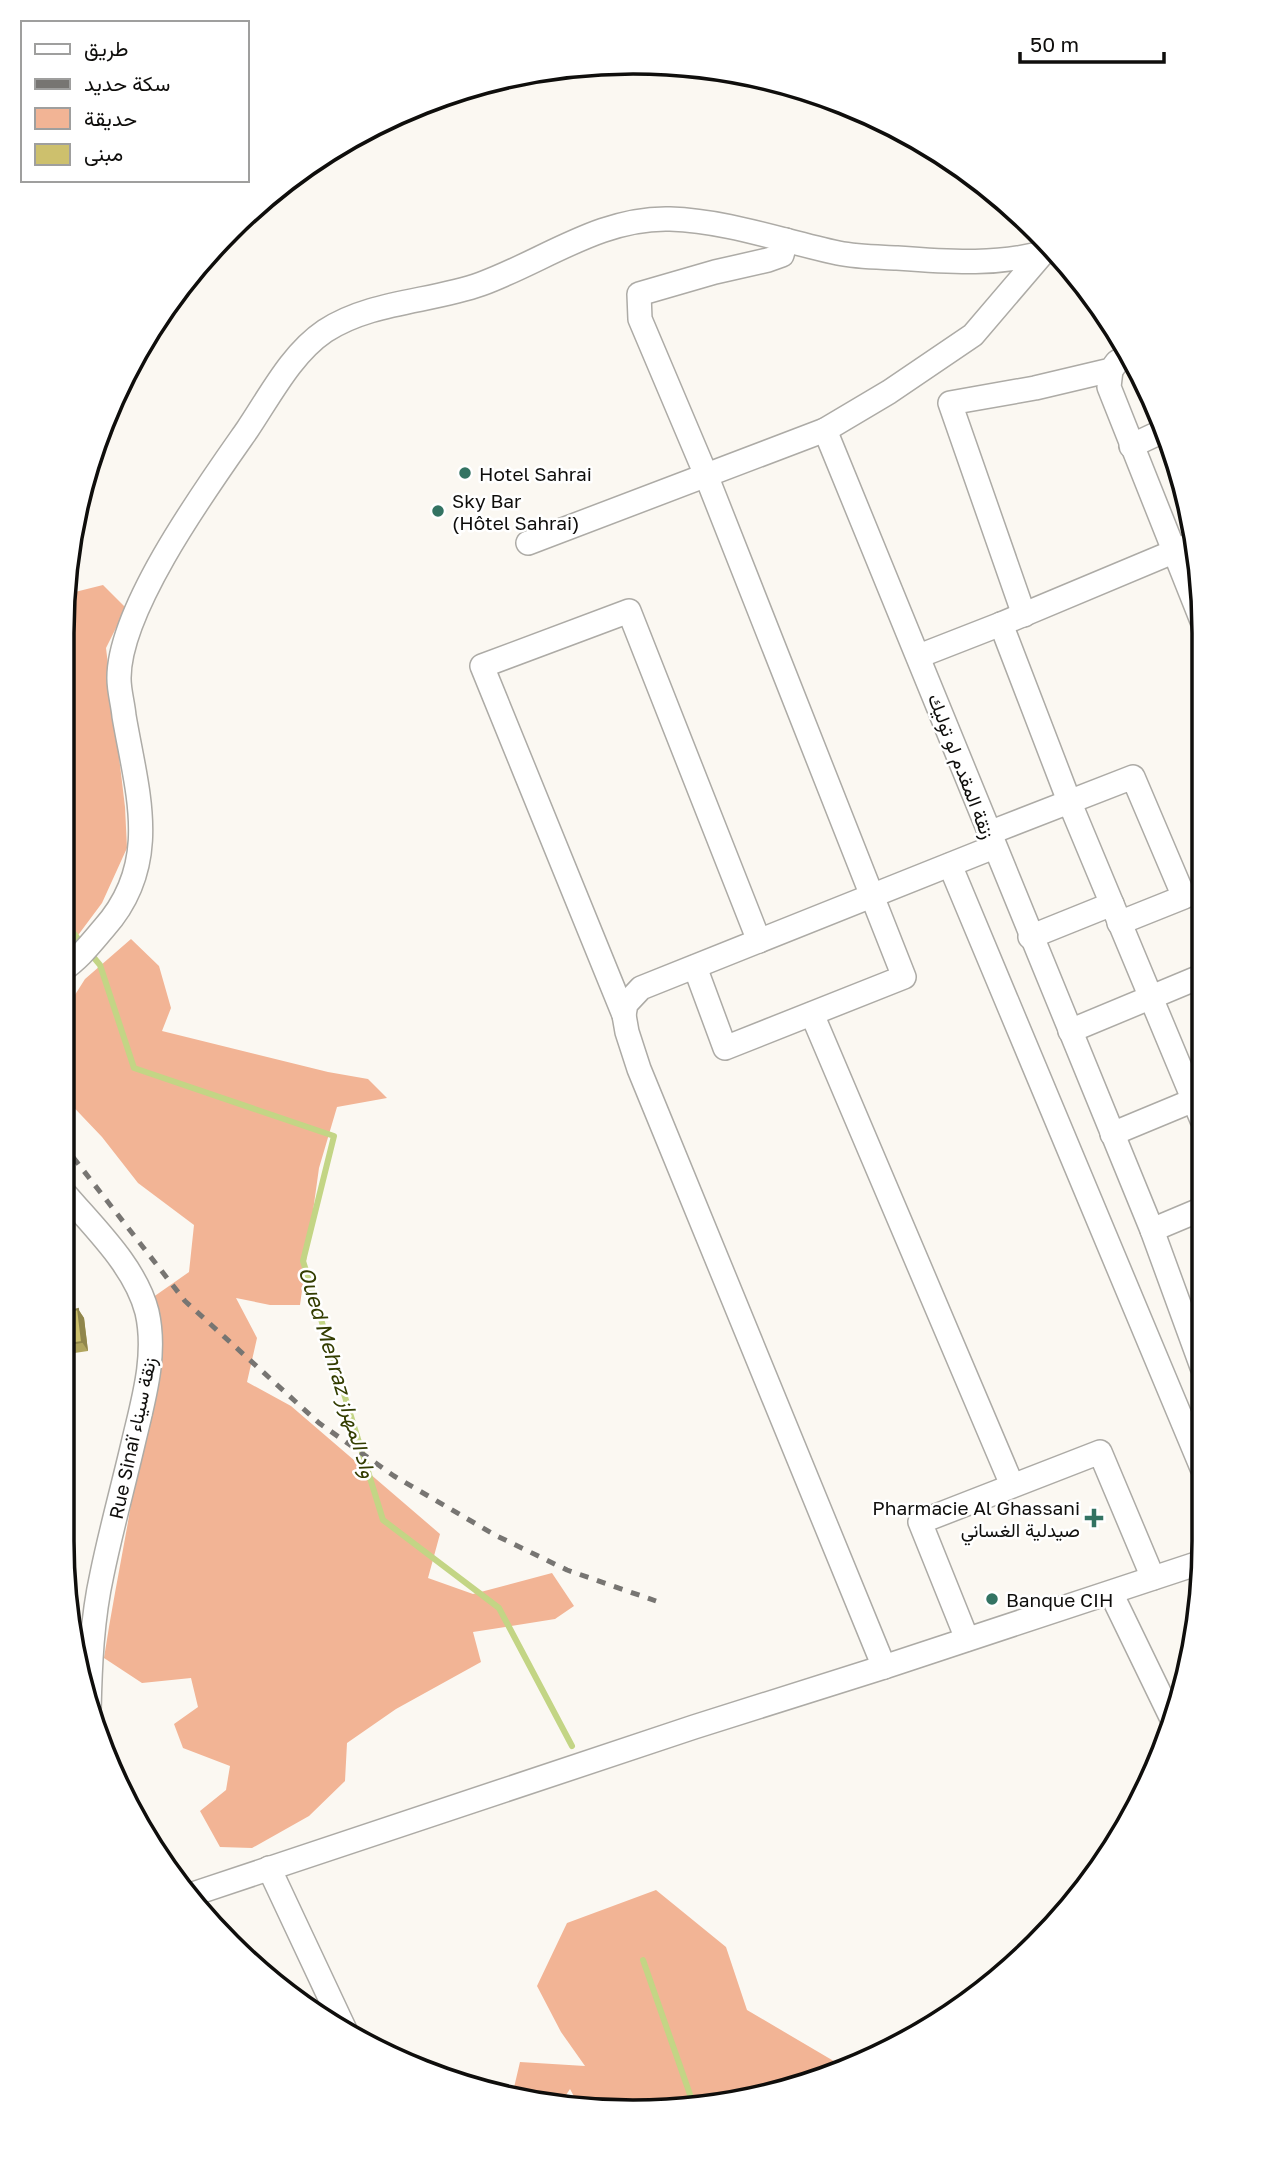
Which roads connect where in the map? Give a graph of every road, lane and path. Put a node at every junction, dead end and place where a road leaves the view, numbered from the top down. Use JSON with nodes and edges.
{"nodes":[{"id":1,"x":786,"y":240,"type":"junction"},
{"id":2,"x":1042,"y":252,"type":"edge"},
{"id":3,"x":1045,"y":255,"type":"edge"},
{"id":4,"x":1120,"y":359,"type":"edge"},
{"id":5,"x":1111,"y":370,"type":"junction"},
{"id":6,"x":825,"y":430,"type":"junction"},
{"id":7,"x":1155,"y":435,"type":"edge"},
{"id":8,"x":1131,"y":446,"type":"junction"},
{"id":9,"x":706,"y":475,"type":"junction"},
{"id":10,"x":528,"y":543,"type":"dead end"},
{"id":11,"x":1184,"y":547,"type":"edge"},
{"id":12,"x":1024,"y":615,"type":"junction"},
{"id":13,"x":1001,"y":624,"type":"junction"},
{"id":14,"x":919,"y":656,"type":"junction"},
{"id":15,"x":1069,"y":801,"type":"junction"},
{"id":16,"x":991,"y":840,"type":"junction"},
{"id":17,"x":950,"y":864,"type":"junction"},
{"id":18,"x":871,"y":896,"type":"junction"},
{"id":19,"x":1116,"y":913,"type":"junction"},
{"id":20,"x":1030,"y":937,"type":"junction"},
{"id":21,"x":759,"y":942,"type":"junction"},
{"id":22,"x":74,"y":960,"type":"edge"},
{"id":23,"x":695,"y":967,"type":"junction"},
{"id":24,"x":1192,"y":980,"type":"edge"},
{"id":25,"x":1151,"y":998,"type":"junction"},
{"id":26,"x":812,"y":1014,"type":"junction"},
{"id":27,"x":624,"y":1015,"type":"junction"},
{"id":28,"x":1070,"y":1031,"type":"junction"},
{"id":29,"x":1192,"y":1085,"type":"edge"},
{"id":30,"x":1192,"y":1098,"type":"edge"},
{"id":31,"x":1112,"y":1134,"type":"junction"},
{"id":32,"x":74,"y":1204,"type":"edge"},
{"id":33,"x":1192,"y":1213,"type":"edge"},
{"id":34,"x":1152,"y":1230,"type":"junction"},
{"id":35,"x":1192,"y":1340,"type":"edge"},
{"id":36,"x":1192,"y":1444,"type":"edge"},
{"id":37,"x":1012,"y":1485,"type":"junction"},
{"id":38,"x":1191,"y":1566,"type":"edge"},
{"id":39,"x":1153,"y":1578,"type":"junction"},
{"id":40,"x":1111,"y":1593,"type":"junction"},
{"id":41,"x":967,"y":1639,"type":"junction"},
{"id":42,"x":884,"y":1667,"type":"junction"},
{"id":43,"x":91,"y":1678,"type":"edge"},
{"id":44,"x":1166,"y":1707,"type":"edge"},
{"id":45,"x":270,"y":1868,"type":"junction"},
{"id":46,"x":198,"y":1892,"type":"edge"},
{"id":47,"x":339,"y":2017,"type":"edge"}],
"edges":[{"from":1,"to":2,"type":"street"},
{"from":1,"to":9,"type":"street"},
{"from":1,"to":22,"type":"street"},
{"from":3,"to":6,"type":"street"},
{"from":4,"to":5,"type":"street"},
{"from":5,"to":8,"type":"street"},
{"from":5,"to":12,"type":"street"},
{"from":6,"to":9,"type":"street"},
{"from":6,"to":14,"type":"street","name":"زنقة المقدم لو توليك"},
{"from":7,"to":8,"type":"street"},
{"from":8,"to":11,"type":"street"},
{"from":9,"to":10,"type":"street"},
{"from":9,"to":18,"type":"street"},
{"from":11,"to":12,"type":"street"},
{"from":12,"to":13,"type":"street"},
{"from":13,"to":14,"type":"street"},
{"from":13,"to":15,"type":"street"},
{"from":14,"to":16,"type":"street","name":"زنقة المقدم لو توليك"},
{"from":15,"to":16,"type":"street"},
{"from":15,"to":19,"type":"street"},
{"from":15,"to":19,"type":"street"},
{"from":16,"to":17,"type":"street"},
{"from":16,"to":20,"type":"street","name":"زنقة المقدم لو توليك"},
{"from":17,"to":18,"type":"street"},
{"from":17,"to":36,"type":"street"},
{"from":18,"to":21,"type":"street"},
{"from":18,"to":26,"type":"street"},
{"from":19,"to":20,"type":"street"},
{"from":19,"to":25,"type":"street"},
{"from":20,"to":28,"type":"street","name":"زنقة المقدم لو توليك"},
{"from":21,"to":23,"type":"street"},
{"from":21,"to":27,"type":"street"},
{"from":23,"to":26,"type":"street"},
{"from":23,"to":27,"type":"street"},
{"from":24,"to":25,"type":"street"},
{"from":25,"to":28,"type":"street"},
{"from":25,"to":29,"type":"street"},
{"from":26,"to":37,"type":"street"},
{"from":27,"to":42,"type":"street"},
{"from":28,"to":31,"type":"street","name":"زنقة المقدم لو توليك"},
{"from":30,"to":31,"type":"street"},
{"from":31,"to":34,"type":"street","name":"زنقة المقدم لو توليك"},
{"from":32,"to":43,"type":"street","name":"Rue Sinaï زنقة سيناء"},
{"from":33,"to":34,"type":"street"},
{"from":34,"to":35,"type":"street","name":"زنقة المقدم لو توليك"},
{"from":37,"to":39,"type":"street"},
{"from":37,"to":41,"type":"street"},
{"from":38,"to":39,"type":"street"},
{"from":39,"to":40,"type":"street"},
{"from":40,"to":41,"type":"street"},
{"from":40,"to":44,"type":"street"},
{"from":41,"to":42,"type":"street"},
{"from":42,"to":45,"type":"street"},
{"from":45,"to":46,"type":"street"},
{"from":45,"to":47,"type":"street"}]}
